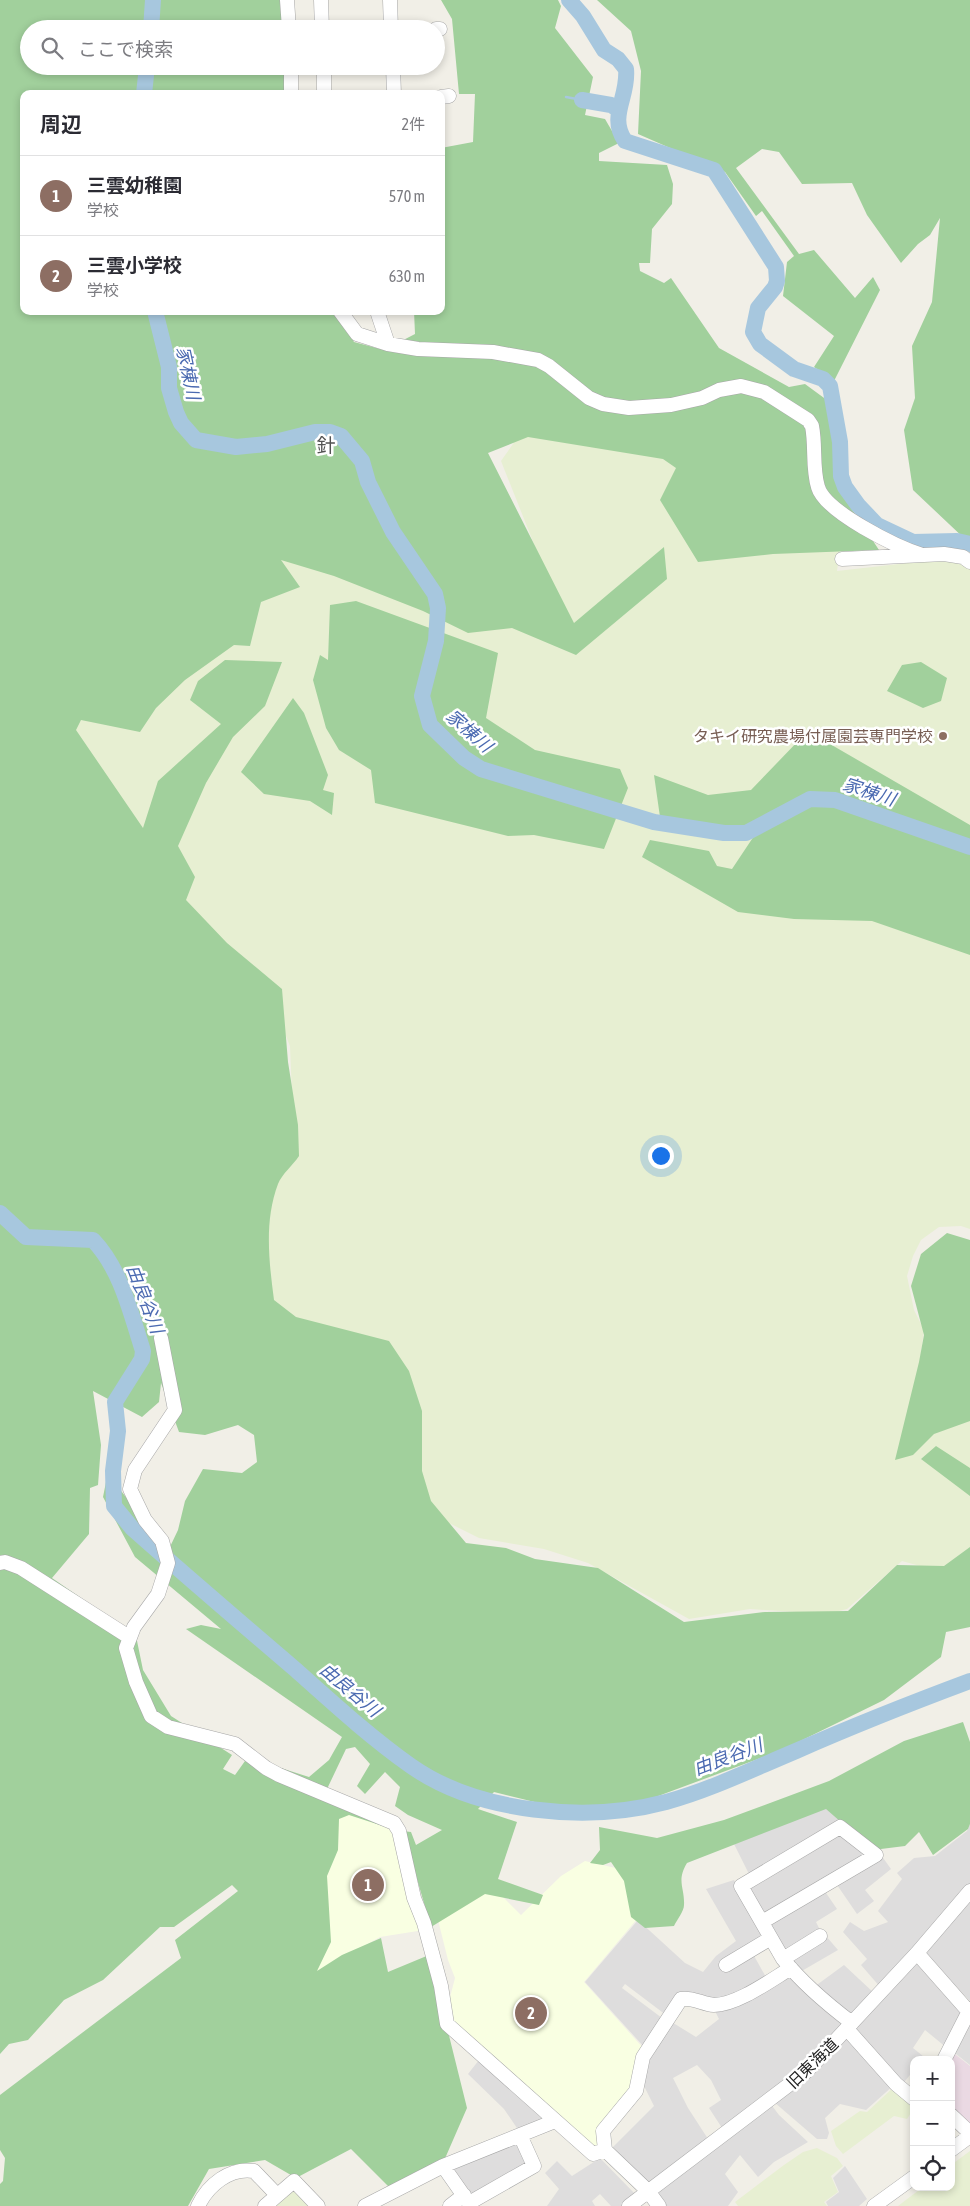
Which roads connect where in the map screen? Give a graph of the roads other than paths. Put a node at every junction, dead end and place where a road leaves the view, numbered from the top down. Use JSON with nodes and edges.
{"nodes":[{"id":1,"x":287,"y":0,"type":"edge"},
{"id":2,"x":321,"y":0,"type":"edge"},
{"id":3,"x":390,"y":0,"type":"edge"},
{"id":4,"x":288,"y":20,"type":"edge"},
{"id":5,"x":322,"y":20,"type":"edge"},
{"id":6,"x":391,"y":20,"type":"edge"},
{"id":7,"x":290,"y":75,"type":"edge"},
{"id":8,"x":324,"y":75,"type":"edge"},
{"id":9,"x":393,"y":75,"type":"edge"},
{"id":10,"x":291,"y":90,"type":"edge"},
{"id":11,"x":324,"y":90,"type":"edge"},
{"id":12,"x":394,"y":90,"type":"edge"},
{"id":13,"x":343,"y":315,"type":"edge"},
{"id":14,"x":378,"y":315,"type":"edge"},
{"id":15,"x":388,"y":344,"type":"junction"},
{"id":16,"x":922,"y":555,"type":"junction"},
{"id":17,"x":842,"y":558,"type":"dead end"},
{"id":18,"x":970,"y":562,"type":"edge"},
{"id":19,"x":161,"y":1338,"type":"dead end"},
{"id":20,"x":0,"y":1563,"type":"edge"},
{"id":21,"x":129,"y":1636,"type":"junction"},
{"id":22,"x":970,"y":1891,"type":"edge"},
{"id":23,"x":762,"y":1922,"type":"junction"},
{"id":24,"x":820,"y":1936,"type":"dead end"},
{"id":25,"x":771,"y":1938,"type":"junction"},
{"id":26,"x":917,"y":1953,"type":"junction"},
{"id":27,"x":787,"y":1964,"type":"junction"},
{"id":28,"x":726,"y":1965,"type":"dead end"},
{"id":29,"x":970,"y":2011,"type":"edge"},
{"id":30,"x":849,"y":2026,"type":"junction"},
{"id":31,"x":946,"y":2056,"type":"edge"},
{"id":32,"x":910,"y":2096,"type":"edge"},
{"id":33,"x":955,"y":2119,"type":"edge"},
{"id":34,"x":555,"y":2121,"type":"junction"},
{"id":35,"x":520,"y":2135,"type":"junction"},
{"id":36,"x":970,"y":2135,"type":"edge"},
{"id":37,"x":955,"y":2147,"type":"edge"},
{"id":38,"x":605,"y":2150,"type":"junction"},
{"id":39,"x":443,"y":2166,"type":"junction"},
{"id":40,"x":910,"y":2180,"type":"edge"},
{"id":41,"x":648,"y":2192,"type":"junction"},
{"id":42,"x":277,"y":2195,"type":"junction"},
{"id":43,"x":468,"y":2202,"type":"edge"},
{"id":44,"x":198,"y":2206,"type":"edge"},
{"id":45,"x":265,"y":2206,"type":"edge"},
{"id":46,"x":318,"y":2206,"type":"edge"},
{"id":47,"x":365,"y":2206,"type":"edge"},
{"id":48,"x":450,"y":2206,"type":"edge"},
{"id":49,"x":629,"y":2206,"type":"edge"},
{"id":50,"x":660,"y":2206,"type":"edge"},
{"id":51,"x":874,"y":2206,"type":"edge"}],
"edges":[{"from":1,"to":4,"type":"street"},
{"from":2,"to":5,"type":"street"},
{"from":3,"to":6,"type":"street"},
{"from":7,"to":10,"type":"street"},
{"from":8,"to":11,"type":"street"},
{"from":9,"to":12,"type":"street"},
{"from":13,"to":15,"type":"street"},
{"from":14,"to":15,"type":"street"},
{"from":15,"to":16,"type":"street"},
{"from":16,"to":17,"type":"street"},
{"from":16,"to":18,"type":"street"},
{"from":19,"to":21,"type":"street"},
{"from":20,"to":21,"type":"street"},
{"from":21,"to":34,"type":"street"},
{"from":22,"to":26,"type":"street","name":"旧東海道"},
{"from":23,"to":23,"type":"street"},
{"from":23,"to":25,"type":"street"},
{"from":24,"to":27,"type":"street"},
{"from":25,"to":27,"type":"street"},
{"from":25,"to":28,"type":"street"},
{"from":26,"to":29,"type":"street"},
{"from":26,"to":30,"type":"street","name":"旧東海道"},
{"from":27,"to":30,"type":"street"},
{"from":27,"to":38,"type":"street"},
{"from":29,"to":31,"type":"street"},
{"from":30,"to":32,"type":"street"},
{"from":30,"to":41,"type":"street","name":"旧東海道"},
{"from":33,"to":36,"type":"street"},
{"from":34,"to":35,"type":"street"},
{"from":34,"to":38,"type":"street"},
{"from":35,"to":39,"type":"street"},
{"from":35,"to":43,"type":"street"},
{"from":36,"to":37,"type":"street"},
{"from":38,"to":41,"type":"street"},
{"from":39,"to":43,"type":"street"},
{"from":39,"to":47,"type":"street"},
{"from":40,"to":51,"type":"street"},
{"from":41,"to":49,"type":"street","name":"旧東海道"},
{"from":41,"to":50,"type":"street"},
{"from":42,"to":44,"type":"street"},
{"from":42,"to":45,"type":"street"},
{"from":42,"to":46,"type":"street"},
{"from":43,"to":48,"type":"street"}]}
